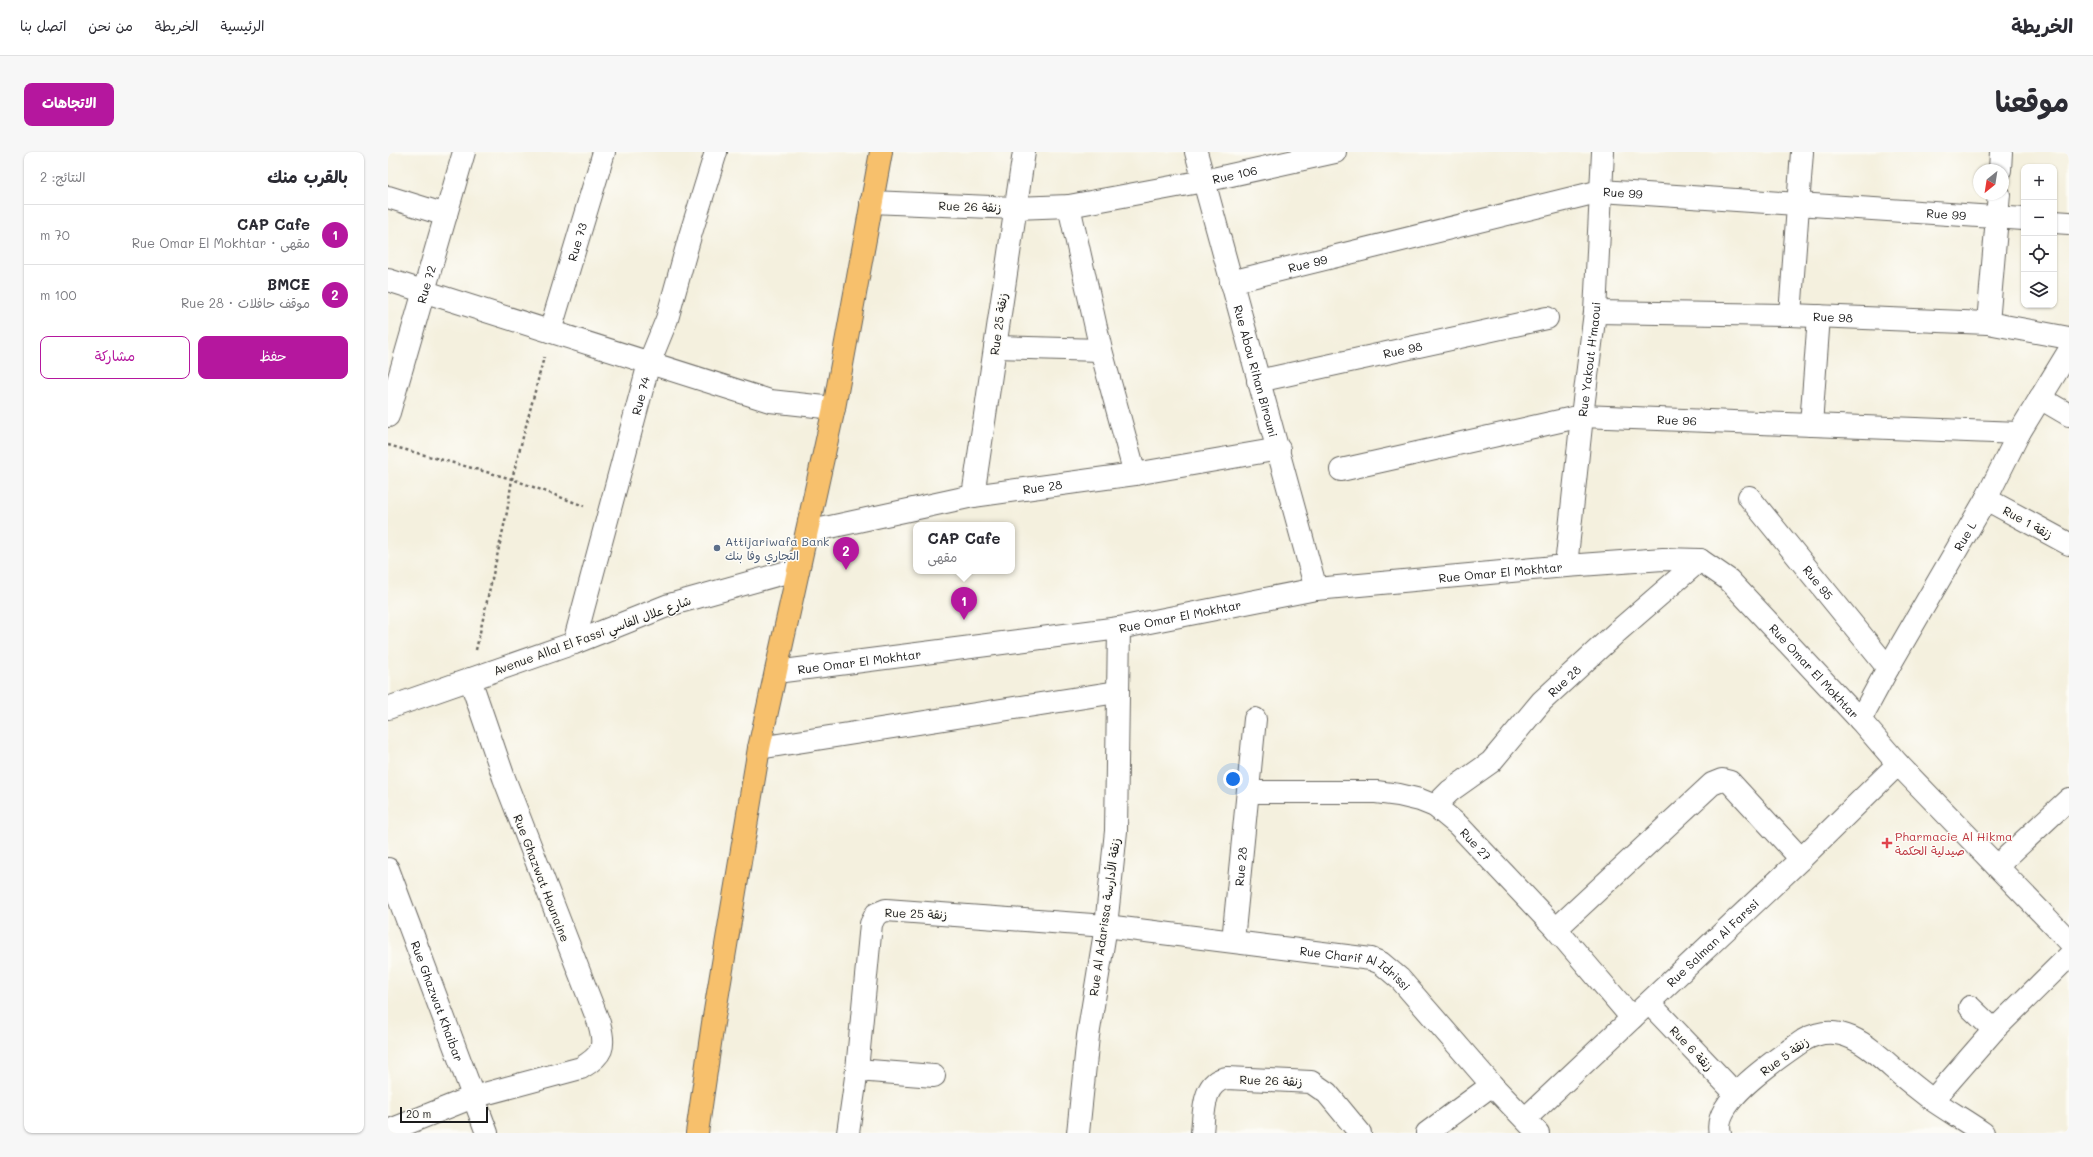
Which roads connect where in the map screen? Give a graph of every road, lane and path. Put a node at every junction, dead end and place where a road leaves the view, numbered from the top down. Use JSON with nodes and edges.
{"nodes":[{"id":1,"x":464,"y":152,"type":"edge"},
{"id":2,"x":604,"y":152,"type":"edge"},
{"id":3,"x":716,"y":152,"type":"edge"},
{"id":4,"x":881,"y":152,"type":"edge"},
{"id":5,"x":1024,"y":152,"type":"edge"},
{"id":6,"x":1196,"y":152,"type":"edge"},
{"id":7,"x":1335,"y":152,"type":"edge"},
{"id":8,"x":1603,"y":152,"type":"edge"},
{"id":9,"x":1802,"y":152,"type":"edge"},
{"id":10,"x":2001,"y":152,"type":"edge"},
{"id":11,"x":2000,"y":164,"type":"edge"},
{"id":12,"x":1204,"y":182,"type":"junction"},
{"id":13,"x":1601,"y":191,"type":"junction"},
{"id":14,"x":388,"y":196,"type":"edge"},
{"id":15,"x":1999,"y":200,"type":"edge"},
{"id":16,"x":871,"y":202,"type":"junction"},
{"id":17,"x":1798,"y":203,"type":"junction"},
{"id":18,"x":1069,"y":206,"type":"junction"},
{"id":19,"x":1015,"y":208,"type":"junction"},
{"id":20,"x":446,"y":215,"type":"junction"},
{"id":21,"x":1998,"y":216,"type":"junction"},
{"id":22,"x":2021,"y":218,"type":"edge"},
{"id":23,"x":2057,"y":222,"type":"edge"},
{"id":24,"x":2069,"y":223,"type":"edge"},
{"id":25,"x":388,"y":280,"type":"edge"},
{"id":26,"x":1231,"y":282,"type":"junction"},
{"id":27,"x":424,"y":291,"type":"junction"},
{"id":28,"x":1595,"y":312,"type":"junction"},
{"id":29,"x":1790,"y":315,"type":"junction"},
{"id":30,"x":1819,"y":316,"type":"junction"},
{"id":31,"x":1547,"y":318,"type":"dead end"},
{"id":32,"x":1988,"y":323,"type":"junction"},
{"id":33,"x":550,"y":331,"type":"junction"},
{"id":34,"x":2069,"y":338,"type":"edge"},
{"id":35,"x":995,"y":347,"type":"junction"},
{"id":36,"x":1101,"y":350,"type":"junction"},
{"id":37,"x":2069,"y":351,"type":"edge"},
{"id":38,"x":649,"y":363,"type":"junction"},
{"id":39,"x":1258,"y":381,"type":"junction"},
{"id":40,"x":2040,"y":398,"type":"junction"},
{"id":41,"x":834,"y":408,"type":"junction"},
{"id":42,"x":2069,"y":414,"type":"edge"},
{"id":43,"x":388,"y":416,"type":"edge"},
{"id":44,"x":1582,"y":416,"type":"junction"},
{"id":45,"x":1811,"y":425,"type":"junction"},
{"id":46,"x":2020,"y":433,"type":"junction"},
{"id":47,"x":388,"y":445,"type":"edge"},
{"id":48,"x":1279,"y":450,"type":"junction"},
{"id":49,"x":1341,"y":470,"type":"dead end"},
{"id":50,"x":1136,"y":474,"type":"junction"},
{"id":51,"x":512,"y":479,"type":"junction"},
{"id":52,"x":973,"y":496,"type":"junction"},
{"id":53,"x":1749,"y":497,"type":"dead end"},
{"id":54,"x":1986,"y":499,"type":"junction"},
{"id":55,"x":608,"y":514,"type":"junction"},
{"id":56,"x":807,"y":532,"type":"junction"},
{"id":57,"x":2069,"y":544,"type":"edge"},
{"id":58,"x":1700,"y":560,"type":"junction"},
{"id":59,"x":1566,"y":566,"type":"junction"},
{"id":60,"x":798,"y":569,"type":"junction"},
{"id":61,"x":1316,"y":589,"type":"junction"},
{"id":62,"x":1119,"y":628,"type":"junction"},
{"id":63,"x":574,"y":643,"type":"junction"},
{"id":64,"x":1888,"y":668,"type":"junction"},
{"id":65,"x":776,"y":672,"type":"junction"},
{"id":66,"x":470,"y":679,"type":"junction"},
{"id":67,"x":1117,"y":692,"type":"junction"},
{"id":68,"x":388,"y":708,"type":"edge"},
{"id":69,"x":1255,"y":719,"type":"dead end"},
{"id":70,"x":1860,"y":720,"type":"junction"},
{"id":71,"x":760,"y":748,"type":"junction"},
{"id":72,"x":1898,"y":764,"type":"junction"},
{"id":73,"x":1249,"y":792,"type":"junction"},
{"id":74,"x":2069,"y":799,"type":"edge"},
{"id":75,"x":1435,"y":806,"type":"junction"},
{"id":76,"x":1801,"y":859,"type":"junction"},
{"id":77,"x":1997,"y":866,"type":"junction"},
{"id":78,"x":388,"y":869,"type":"edge"},
{"id":79,"x":1106,"y":926,"type":"junction"},
{"id":80,"x":1556,"y":930,"type":"junction"},
{"id":81,"x":1233,"y":941,"type":"junction"},
{"id":82,"x":2069,"y":941,"type":"edge"},
{"id":83,"x":2069,"y":956,"type":"edge"},
{"id":84,"x":1649,"y":1003,"type":"junction"},
{"id":85,"x":1970,"y":1007,"type":"dead end"},
{"id":86,"x":1632,"y":1018,"type":"junction"},
{"id":87,"x":1994,"y":1030,"type":"junction"},
{"id":88,"x":857,"y":1070,"type":"junction"},
{"id":89,"x":934,"y":1076,"type":"dead end"},
{"id":90,"x":1492,"y":1085,"type":"junction"},
{"id":91,"x":1735,"y":1093,"type":"junction"},
{"id":92,"x":473,"y":1097,"type":"junction"},
{"id":93,"x":1933,"y":1100,"type":"junction"},
{"id":94,"x":1532,"y":1126,"type":"edge"},
{"id":95,"x":388,"y":1131,"type":"edge"},
{"id":96,"x":487,"y":1133,"type":"edge"},
{"id":97,"x":697,"y":1133,"type":"edge"},
{"id":98,"x":848,"y":1133,"type":"edge"},
{"id":99,"x":1078,"y":1133,"type":"edge"},
{"id":100,"x":1202,"y":1133,"type":"edge"},
{"id":101,"x":1360,"y":1133,"type":"edge"},
{"id":102,"x":1427,"y":1133,"type":"edge"},
{"id":103,"x":1720,"y":1133,"type":"edge"},
{"id":104,"x":1983,"y":1133,"type":"edge"}],
"edges":[{"from":1,"to":20,"type":"street","name":"Rue 72"},
{"from":2,"to":33,"type":"street","name":"Rue 73"},
{"from":3,"to":38,"type":"street","name":"Rue 74"},
{"from":4,"to":16,"type":"main road"},
{"from":5,"to":19,"type":"street","name":"Rue 25 زنقة"},
{"from":6,"to":12,"type":"street","name":"Rue Abou Rihan Birouni"},
{"from":7,"to":12,"type":"street","name":"Rue 106"},
{"from":8,"to":13,"type":"street","name":"Rue Yakout H'maoui"},
{"from":9,"to":17,"type":"street"},
{"from":10,"to":11,"type":"street"},
{"from":12,"to":18,"type":"street","name":"Rue 106"},
{"from":12,"to":26,"type":"street","name":"Rue Abou Rihan Birouni"},
{"from":13,"to":17,"type":"street","name":"Rue 99"},
{"from":13,"to":26,"type":"street","name":"Rue 99"},
{"from":13,"to":28,"type":"street","name":"Rue Yakout H'maoui"},
{"from":14,"to":20,"type":"street"},
{"from":15,"to":21,"type":"street"},
{"from":16,"to":19,"type":"street","name":"Rue 26 زنقة"},
{"from":16,"to":41,"type":"main road"},
{"from":17,"to":21,"type":"street","name":"Rue 99"},
{"from":17,"to":29,"type":"street"},
{"from":18,"to":19,"type":"street","name":"Rue 26 زنقة"},
{"from":18,"to":36,"type":"street"},
{"from":19,"to":35,"type":"street","name":"Rue 25 زنقة"},
{"from":20,"to":27,"type":"street","name":"Rue 72"},
{"from":21,"to":22,"type":"street","name":"Rue 99"},
{"from":21,"to":32,"type":"street"},
{"from":23,"to":24,"type":"street"},
{"from":25,"to":27,"type":"street"},
{"from":26,"to":39,"type":"street","name":"Rue Abou Rihan Birouni"},
{"from":27,"to":33,"type":"street"},
{"from":27,"to":43,"type":"street","name":"Rue 72"},
{"from":28,"to":29,"type":"street","name":"Rue 98"},
{"from":28,"to":44,"type":"street","name":"Rue Yakout H'maoui"},
{"from":29,"to":30,"type":"street","name":"Rue 98"},
{"from":30,"to":32,"type":"street","name":"Rue 98"},
{"from":30,"to":45,"type":"street"},
{"from":31,"to":39,"type":"street","name":"Rue 98"},
{"from":32,"to":34,"type":"street","name":"Rue 98"},
{"from":33,"to":38,"type":"street"},
{"from":33,"to":51,"type":"path"},
{"from":35,"to":36,"type":"street"},
{"from":35,"to":52,"type":"street","name":"Rue 25 زنقة"},
{"from":36,"to":50,"type":"street"},
{"from":37,"to":40,"type":"street","name":"Rue L"},
{"from":38,"to":41,"type":"street"},
{"from":38,"to":55,"type":"street","name":"Rue 74"},
{"from":39,"to":48,"type":"street","name":"Rue Abou Rihan Birouni"},
{"from":40,"to":42,"type":"street"},
{"from":40,"to":46,"type":"street","name":"Rue L"},
{"from":41,"to":56,"type":"main road"},
{"from":44,"to":45,"type":"street","name":"Rue 96"},
{"from":44,"to":49,"type":"street","name":"Rue 96"},
{"from":44,"to":59,"type":"street","name":"Rue Yakout H'maoui"},
{"from":45,"to":46,"type":"street","name":"Rue 96"},
{"from":46,"to":54,"type":"street","name":"Rue L"},
{"from":47,"to":51,"type":"path"},
{"from":48,"to":50,"type":"street","name":"Rue 28"},
{"from":48,"to":61,"type":"street","name":"Rue Abou Rihan Birouni"},
{"from":50,"to":52,"type":"street","name":"Rue 28"},
{"from":51,"to":55,"type":"path"},
{"from":51,"to":66,"type":"path"},
{"from":52,"to":56,"type":"street","name":"Rue 28"},
{"from":53,"to":64,"type":"street","name":"Rue 95"},
{"from":54,"to":57,"type":"street","name":"Rue 1 زنقة"},
{"from":54,"to":64,"type":"street","name":"Rue L"},
{"from":55,"to":63,"type":"street","name":"Rue 74"},
{"from":56,"to":60,"type":"main road"},
{"from":58,"to":59,"type":"street","name":"Rue Omar El Mokhtar"},
{"from":58,"to":70,"type":"street","name":"Rue Omar El Mokhtar"},
{"from":58,"to":75,"type":"street","name":"Rue 28"},
{"from":59,"to":61,"type":"street","name":"Rue Omar El Mokhtar"},
{"from":60,"to":63,"type":"street","name":"Avenue Allal El Fassi شارع علال الفاسي"},
{"from":60,"to":65,"type":"main road"},
{"from":61,"to":62,"type":"street","name":"Rue Omar El Mokhtar"},
{"from":62,"to":65,"type":"street","name":"Rue Omar El Mokhtar"},
{"from":62,"to":67,"type":"street","name":"Rue Al Adarissa زنقة الأدارسة"},
{"from":63,"to":66,"type":"street","name":"Avenue Allal El Fassi شارع علال الفاسي"},
{"from":64,"to":70,"type":"street","name":"Rue L"},
{"from":65,"to":71,"type":"main road"},
{"from":66,"to":68,"type":"street","name":"Avenue Allal El Fassi شارع علال الفاسي"},
{"from":66,"to":92,"type":"street","name":"Rue Ghazwat Hounaine"},
{"from":67,"to":71,"type":"street"},
{"from":67,"to":79,"type":"street","name":"Rue Al Adarissa زنقة الأدارسة"},
{"from":69,"to":73,"type":"street","name":"Rue 28"},
{"from":70,"to":72,"type":"street","name":"Rue Omar El Mokhtar"},
{"from":71,"to":97,"type":"main road"},
{"from":72,"to":76,"type":"street","name":"Rue Salman Al Farssi"},
{"from":72,"to":77,"type":"street","name":"Rue Omar El Mokhtar"},
{"from":73,"to":75,"type":"street","name":"Rue 27"},
{"from":73,"to":81,"type":"street","name":"Rue 28"},
{"from":74,"to":77,"type":"street"},
{"from":75,"to":80,"type":"street","name":"Rue 27"},
{"from":76,"to":80,"type":"street"},
{"from":76,"to":84,"type":"street","name":"Rue Salman Al Farssi"},
{"from":77,"to":82,"type":"street","name":"Rue Omar El Mokhtar"},
{"from":78,"to":92,"type":"street","name":"Rue Ghazwat Khaibar"},
{"from":79,"to":81,"type":"street","name":"Rue Charif Al Idrissi"},
{"from":79,"to":88,"type":"street","name":"Rue 25 زنقة"},
{"from":79,"to":99,"type":"street","name":"Rue Al Adarissa زنقة الأدارسة"},
{"from":80,"to":86,"type":"street","name":"Rue 27"},
{"from":81,"to":90,"type":"street","name":"Rue Charif Al Idrissi"},
{"from":83,"to":87,"type":"street"},
{"from":84,"to":86,"type":"street","name":"Rue Salman Al Farssi"},
{"from":84,"to":91,"type":"street","name":"Rue 6 زنقة"},
{"from":85,"to":87,"type":"street"},
{"from":86,"to":94,"type":"street","name":"Rue Salman Al Farssi"},
{"from":87,"to":93,"type":"street"},
{"from":88,"to":89,"type":"street"},
{"from":88,"to":98,"type":"street","name":"Rue 25 زنقة"},
{"from":90,"to":94,"type":"street","name":"Rue Charif Al Idrissi"},
{"from":90,"to":102,"type":"street"},
{"from":91,"to":93,"type":"street","name":"Rue 5 زنقة"},
{"from":91,"to":103,"type":"street","name":"Rue 5 زنقة"},
{"from":92,"to":95,"type":"street","name":"Rue Ghazwat Hounaine"},
{"from":92,"to":96,"type":"street","name":"Rue Ghazwat Khaibar"},
{"from":93,"to":104,"type":"street","name":"Rue 5 زنقة"},
{"from":100,"to":101,"type":"street","name":"Rue 26 زنقة"}]}
